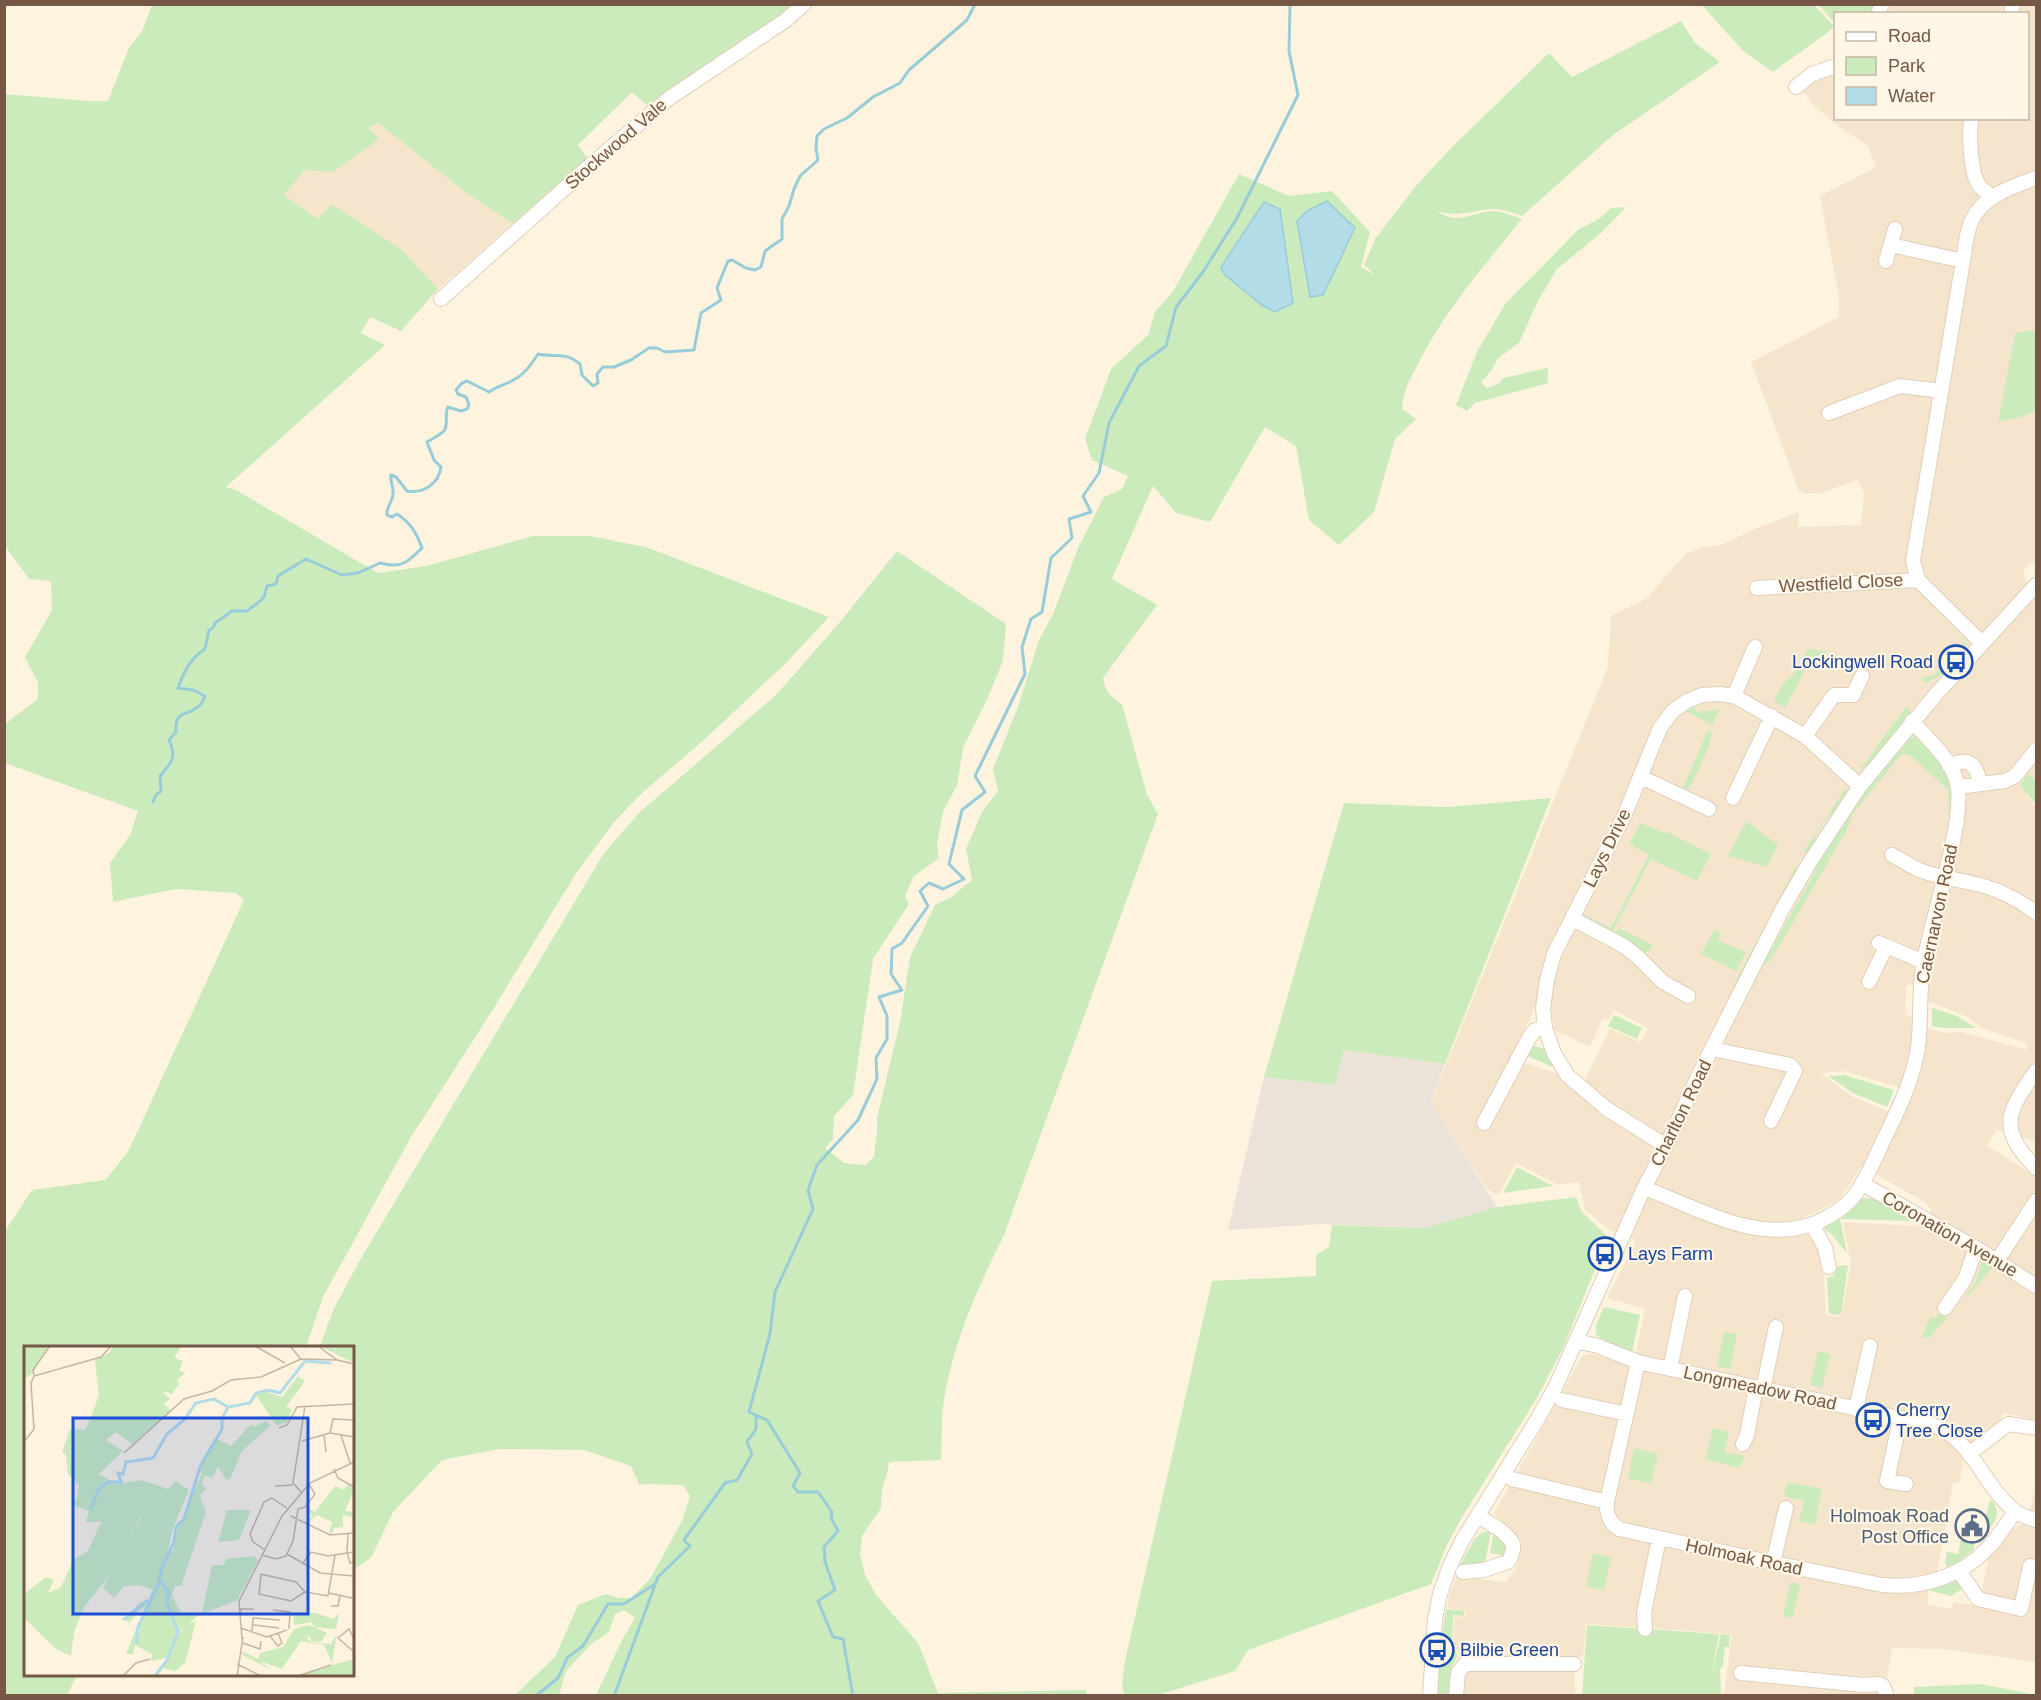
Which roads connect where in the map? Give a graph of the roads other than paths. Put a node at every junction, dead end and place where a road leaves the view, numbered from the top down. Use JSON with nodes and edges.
{"nodes":[{"id":1,"x":804,"y":4,"type":"edge"},
{"id":2,"x":1834,"y":67,"type":"edge"},
{"id":3,"x":1796,"y":87,"type":"dead end"},
{"id":4,"x":1972,"y":120,"type":"edge"},
{"id":5,"x":2037,"y":178,"type":"edge"},
{"id":6,"x":1992,"y":197,"type":"junction"},
{"id":7,"x":1895,"y":229,"type":"dead end"},
{"id":8,"x":1891,"y":245,"type":"junction"},
{"id":9,"x":1886,"y":261,"type":"dead end"},
{"id":10,"x":1963,"y":261,"type":"junction"},
{"id":11,"x":441,"y":299,"type":"dead end"},
{"id":12,"x":1941,"y":391,"type":"junction"},
{"id":13,"x":1829,"y":413,"type":"dead end"},
{"id":14,"x":1918,"y":580,"type":"junction"},
{"id":15,"x":2037,"y":585,"type":"edge"},
{"id":16,"x":1762,"y":587,"type":"dead end"},
{"id":17,"x":1982,"y":643,"type":"junction"},
{"id":18,"x":1755,"y":647,"type":"dead end"},
{"id":19,"x":1862,"y":676,"type":"dead end"},
{"id":20,"x":1734,"y":696,"type":"junction"},
{"id":21,"x":1772,"y":716,"type":"junction"},
{"id":22,"x":1912,"y":721,"type":"junction"},
{"id":23,"x":1805,"y":736,"type":"junction"},
{"id":24,"x":2037,"y":750,"type":"edge"},
{"id":25,"x":1949,"y":766,"type":"junction"},
{"id":26,"x":1641,"y":777,"type":"junction"},
{"id":27,"x":1980,"y":784,"type":"junction"},
{"id":28,"x":1860,"y":786,"type":"junction"},
{"id":29,"x":1958,"y":787,"type":"junction"},
{"id":30,"x":1733,"y":798,"type":"dead end"},
{"id":31,"x":1709,"y":809,"type":"dead end"},
{"id":32,"x":1892,"y":855,"type":"dead end"},
{"id":33,"x":1945,"y":878,"type":"junction"},
{"id":34,"x":2037,"y":914,"type":"edge"},
{"id":35,"x":1573,"y":919,"type":"junction"},
{"id":36,"x":1924,"y":962,"type":"junction"},
{"id":37,"x":1869,"y":982,"type":"dead end"},
{"id":38,"x":1688,"y":996,"type":"dead end"},
{"id":39,"x":1545,"y":1028,"type":"junction"},
{"id":40,"x":1712,"y":1049,"type":"junction"},
{"id":41,"x":2037,"y":1071,"type":"edge"},
{"id":42,"x":1771,"y":1121,"type":"dead end"},
{"id":43,"x":1484,"y":1124,"type":"dead end"},
{"id":44,"x":1666,"y":1146,"type":"junction"},
{"id":45,"x":2037,"y":1168,"type":"edge"},
{"id":46,"x":1863,"y":1184,"type":"junction"},
{"id":47,"x":1644,"y":1188,"type":"junction"},
{"id":48,"x":2037,"y":1201,"type":"edge"},
{"id":49,"x":1812,"y":1224,"type":"junction"},
{"id":50,"x":1976,"y":1248,"type":"junction"},
{"id":51,"x":1997,"y":1261,"type":"junction"},
{"id":52,"x":1829,"y":1267,"type":"dead end"},
{"id":53,"x":2037,"y":1286,"type":"edge"},
{"id":54,"x":1684,"y":1296,"type":"dead end"},
{"id":55,"x":1945,"y":1308,"type":"dead end"},
{"id":56,"x":1776,"y":1327,"type":"dead end"},
{"id":57,"x":1576,"y":1341,"type":"junction"},
{"id":58,"x":1870,"y":1346,"type":"dead end"},
{"id":59,"x":1638,"y":1362,"type":"junction"},
{"id":60,"x":1670,"y":1369,"type":"junction"},
{"id":61,"x":1760,"y":1388,"type":"junction"},
{"id":62,"x":1562,"y":1400,"type":"dead end"},
{"id":63,"x":1856,"y":1409,"type":"junction"},
{"id":64,"x":1627,"y":1414,"type":"junction"},
{"id":65,"x":1900,"y":1419,"type":"junction"},
{"id":66,"x":2037,"y":1428,"type":"edge"},
{"id":67,"x":1743,"y":1444,"type":"dead end"},
{"id":68,"x":1970,"y":1454,"type":"junction"},
{"id":69,"x":1512,"y":1479,"type":"dead end"},
{"id":70,"x":1906,"y":1484,"type":"dead end"},
{"id":71,"x":1607,"y":1502,"type":"junction"},
{"id":72,"x":1786,"y":1508,"type":"dead end"},
{"id":73,"x":2015,"y":1512,"type":"junction"},
{"id":74,"x":1478,"y":1516,"type":"junction"},
{"id":75,"x":2037,"y":1520,"type":"edge"},
{"id":76,"x":1659,"y":1538,"type":"junction"},
{"id":77,"x":1773,"y":1563,"type":"junction"},
{"id":78,"x":2030,"y":1566,"type":"dead end"},
{"id":79,"x":1959,"y":1571,"type":"junction"},
{"id":80,"x":1462,"y":1572,"type":"dead end"},
{"id":81,"x":1645,"y":1629,"type":"dead end"},
{"id":82,"x":1574,"y":1664,"type":"dead end"},
{"id":83,"x":1741,"y":1672,"type":"dead end"},
{"id":84,"x":1819,"y":1681,"type":"junction"},
{"id":85,"x":1430,"y":1695,"type":"edge"},
{"id":86,"x":1456,"y":1695,"type":"edge"},
{"id":87,"x":1818,"y":1695,"type":"edge"},
{"id":88,"x":1887,"y":1695,"type":"edge"}],
"edges":[{"from":1,"to":11,"type":"street","name":"Stockwood Vale"},
{"from":2,"to":3,"type":"street"},
{"from":4,"to":6,"type":"street"},
{"from":5,"to":6,"type":"street"},
{"from":6,"to":10,"type":"street"},
{"from":7,"to":8,"type":"street"},
{"from":8,"to":9,"type":"street"},
{"from":8,"to":10,"type":"street"},
{"from":10,"to":12,"type":"street"},
{"from":12,"to":13,"type":"street"},
{"from":12,"to":14,"type":"street"},
{"from":14,"to":16,"type":"street","name":"Westfield Close"},
{"from":14,"to":17,"type":"street"},
{"from":15,"to":17,"type":"street","name":"Charlton Road"},
{"from":17,"to":22,"type":"street","name":"Charlton Road"},
{"from":18,"to":20,"type":"street"},
{"from":19,"to":23,"type":"street"},
{"from":20,"to":21,"type":"street","name":"Lays Drive"},
{"from":20,"to":26,"type":"street","name":"Lays Drive"},
{"from":21,"to":23,"type":"street","name":"Lays Drive"},
{"from":21,"to":30,"type":"street"},
{"from":22,"to":25,"type":"street"},
{"from":22,"to":28,"type":"street","name":"Charlton Road"},
{"from":23,"to":28,"type":"street","name":"Lays Drive"},
{"from":24,"to":27,"type":"street"},
{"from":25,"to":27,"type":"street"},
{"from":25,"to":29,"type":"street"},
{"from":26,"to":31,"type":"street"},
{"from":26,"to":35,"type":"street","name":"Lays Drive"},
{"from":27,"to":29,"type":"street"},
{"from":28,"to":40,"type":"street","name":"Charlton Road"},
{"from":29,"to":33,"type":"street","name":"Caernarvon Road"},
{"from":32,"to":33,"type":"street"},
{"from":33,"to":34,"type":"street"},
{"from":33,"to":36,"type":"street","name":"Caernarvon Road"},
{"from":35,"to":38,"type":"street"},
{"from":35,"to":39,"type":"street","name":"Lays Drive"},
{"from":36,"to":37,"type":"street"},
{"from":36,"to":46,"type":"street","name":"Caernarvon Road"},
{"from":39,"to":43,"type":"street"},
{"from":39,"to":44,"type":"street","name":"Lays Drive"},
{"from":40,"to":42,"type":"street"},
{"from":40,"to":44,"type":"street","name":"Charlton Road"},
{"from":41,"to":45,"type":"street"},
{"from":44,"to":47,"type":"street","name":"Charlton Road"},
{"from":46,"to":49,"type":"street","name":"Caernarvon Road"},
{"from":46,"to":50,"type":"street","name":"Coronation Avenue"},
{"from":47,"to":49,"type":"street","name":"Caernarvon Road"},
{"from":47,"to":57,"type":"street","name":"Charlton Road"},
{"from":48,"to":51,"type":"street"},
{"from":49,"to":52,"type":"street"},
{"from":50,"to":51,"type":"street","name":"Coronation Avenue"},
{"from":50,"to":55,"type":"street"},
{"from":51,"to":53,"type":"street","name":"Coronation Avenue"},
{"from":54,"to":60,"type":"street"},
{"from":56,"to":61,"type":"street"},
{"from":57,"to":59,"type":"street","name":"Longmeadow Road"},
{"from":57,"to":74,"type":"street","name":"Charlton Road"},
{"from":58,"to":63,"type":"street"},
{"from":59,"to":60,"type":"street","name":"Longmeadow Road"},
{"from":59,"to":64,"type":"street"},
{"from":60,"to":61,"type":"street","name":"Longmeadow Road"},
{"from":61,"to":63,"type":"street","name":"Longmeadow Road"},
{"from":61,"to":67,"type":"street"},
{"from":62,"to":64,"type":"street"},
{"from":63,"to":65,"type":"street","name":"Longmeadow Road"},
{"from":64,"to":71,"type":"street"},
{"from":65,"to":68,"type":"street","name":"Longmeadow Road"},
{"from":65,"to":70,"type":"street"},
{"from":66,"to":68,"type":"street"},
{"from":68,"to":73,"type":"street","name":"Longmeadow Road"},
{"from":69,"to":71,"type":"street"},
{"from":71,"to":76,"type":"street","name":"Holmoak Road"},
{"from":72,"to":77,"type":"street"},
{"from":73,"to":75,"type":"street"},
{"from":73,"to":79,"type":"street","name":"Holmoak Road"},
{"from":74,"to":80,"type":"street"},
{"from":74,"to":85,"type":"street","name":"Charlton Road"},
{"from":76,"to":77,"type":"street","name":"Holmoak Road"},
{"from":76,"to":81,"type":"street"},
{"from":77,"to":79,"type":"street","name":"Holmoak Road"},
{"from":78,"to":79,"type":"street"},
{"from":82,"to":86,"type":"street"},
{"from":83,"to":84,"type":"street"},
{"from":84,"to":87,"type":"street"},
{"from":84,"to":88,"type":"street"}]}
